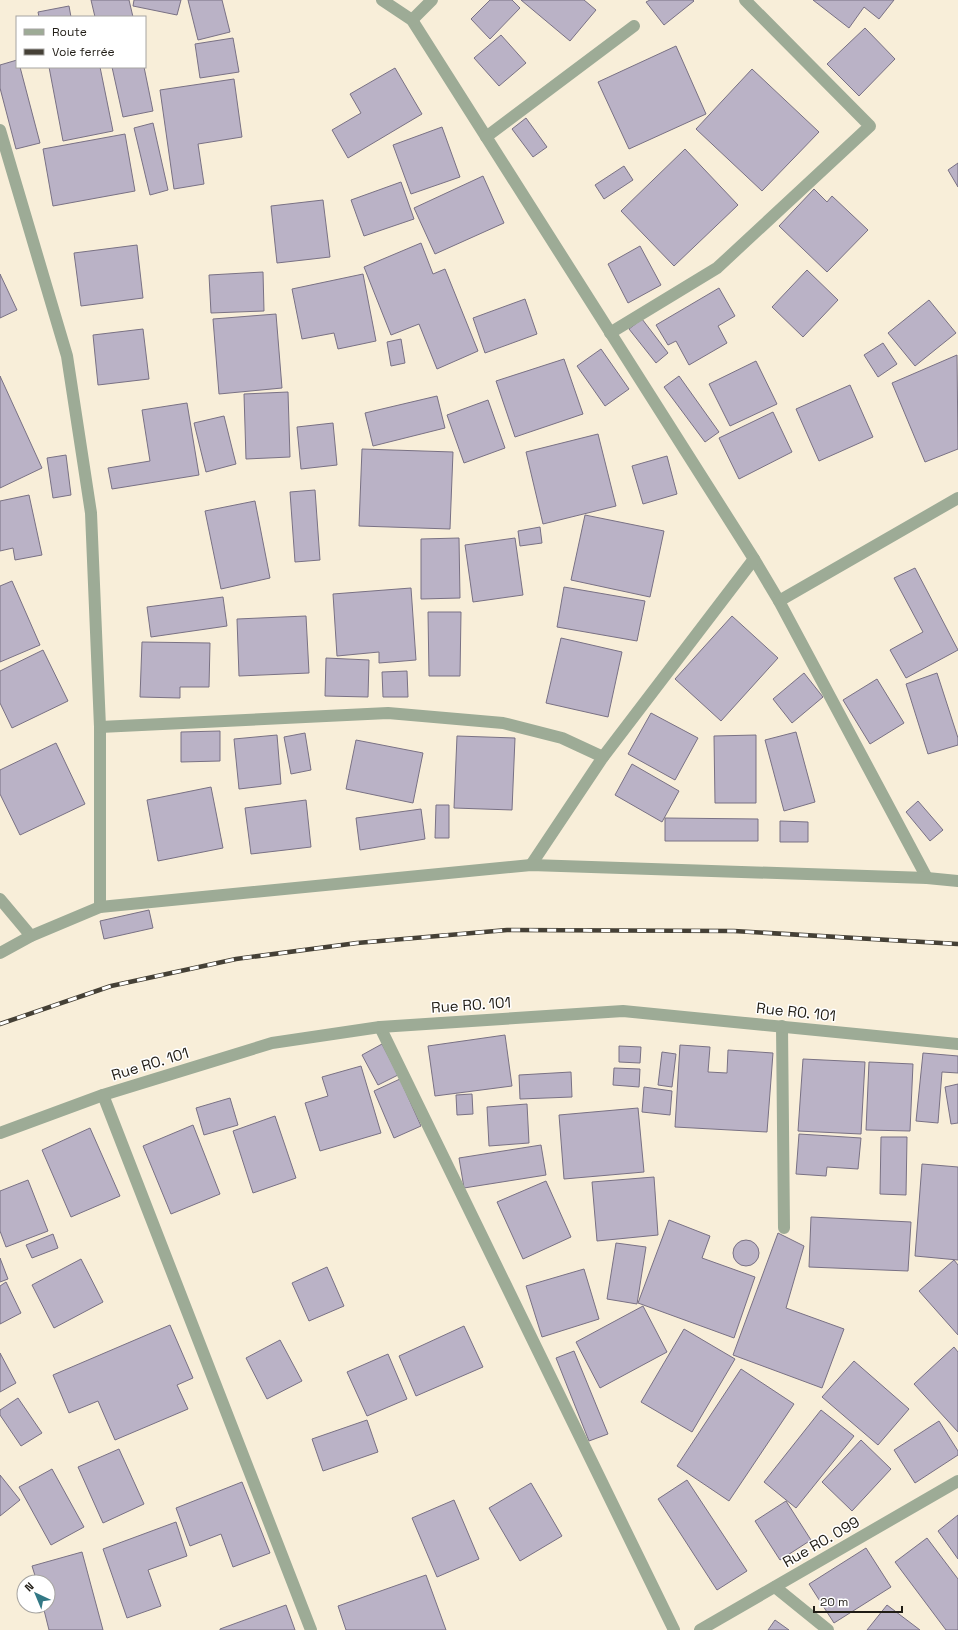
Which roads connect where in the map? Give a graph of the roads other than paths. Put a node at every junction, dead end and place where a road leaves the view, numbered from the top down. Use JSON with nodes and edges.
{"nodes":[{"id":1,"x":382,"y":0,"type":"edge"},
{"id":2,"x":432,"y":0,"type":"edge"},
{"id":3,"x":745,"y":0,"type":"edge"},
{"id":4,"x":412,"y":20,"type":"junction"},
{"id":5,"x":634,"y":26,"type":"dead end"},
{"id":6,"x":0,"y":130,"type":"edge"},
{"id":7,"x":486,"y":137,"type":"junction"},
{"id":8,"x":610,"y":333,"type":"junction"},
{"id":9,"x":958,"y":498,"type":"edge"},
{"id":10,"x":754,"y":559,"type":"junction"},
{"id":11,"x":779,"y":601,"type":"junction"},
{"id":12,"x":100,"y":727,"type":"junction"},
{"id":13,"x":603,"y":757,"type":"junction"},
{"id":14,"x":530,"y":865,"type":"junction"},
{"id":15,"x":927,"y":878,"type":"junction"},
{"id":16,"x":958,"y":881,"type":"edge"},
{"id":17,"x":0,"y":898,"type":"edge"},
{"id":18,"x":100,"y":907,"type":"junction"},
{"id":19,"x":31,"y":936,"type":"junction"},
{"id":20,"x":0,"y":953,"type":"edge"},
{"id":21,"x":782,"y":1026,"type":"junction"},
{"id":22,"x":380,"y":1027,"type":"junction"},
{"id":23,"x":958,"y":1044,"type":"edge"},
{"id":24,"x":103,"y":1095,"type":"junction"},
{"id":25,"x":0,"y":1133,"type":"edge"},
{"id":26,"x":784,"y":1228,"type":"dead end"},
{"id":27,"x":958,"y":1481,"type":"edge"},
{"id":28,"x":775,"y":1587,"type":"junction"},
{"id":29,"x":312,"y":1630,"type":"edge"},
{"id":30,"x":674,"y":1630,"type":"edge"},
{"id":31,"x":700,"y":1630,"type":"edge"},
{"id":32,"x":828,"y":1630,"type":"edge"}],
"edges":[{"from":1,"to":4,"type":"street"},
{"from":2,"to":4,"type":"street"},
{"from":3,"to":8,"type":"street"},
{"from":4,"to":7,"type":"street"},
{"from":5,"to":7,"type":"street"},
{"from":6,"to":12,"type":"street"},
{"from":7,"to":8,"type":"street"},
{"from":8,"to":10,"type":"street"},
{"from":9,"to":11,"type":"street"},
{"from":10,"to":11,"type":"street"},
{"from":10,"to":13,"type":"street"},
{"from":11,"to":15,"type":"street"},
{"from":12,"to":13,"type":"street"},
{"from":12,"to":18,"type":"street"},
{"from":13,"to":14,"type":"street"},
{"from":14,"to":15,"type":"street"},
{"from":14,"to":18,"type":"street"},
{"from":15,"to":16,"type":"street"},
{"from":17,"to":19,"type":"street"},
{"from":18,"to":19,"type":"street"},
{"from":19,"to":20,"type":"street"},
{"from":21,"to":22,"type":"street","name":"Rue RO. 101"},
{"from":21,"to":23,"type":"street","name":"Rue RO. 101"},
{"from":21,"to":26,"type":"street"},
{"from":22,"to":24,"type":"street","name":"Rue RO. 101"},
{"from":22,"to":30,"type":"street"},
{"from":24,"to":25,"type":"street","name":"Rue RO. 101"},
{"from":24,"to":29,"type":"street"},
{"from":27,"to":28,"type":"street","name":"Rue RO. 099"},
{"from":28,"to":31,"type":"street","name":"Rue RO. 099"},
{"from":28,"to":32,"type":"street"}]}
